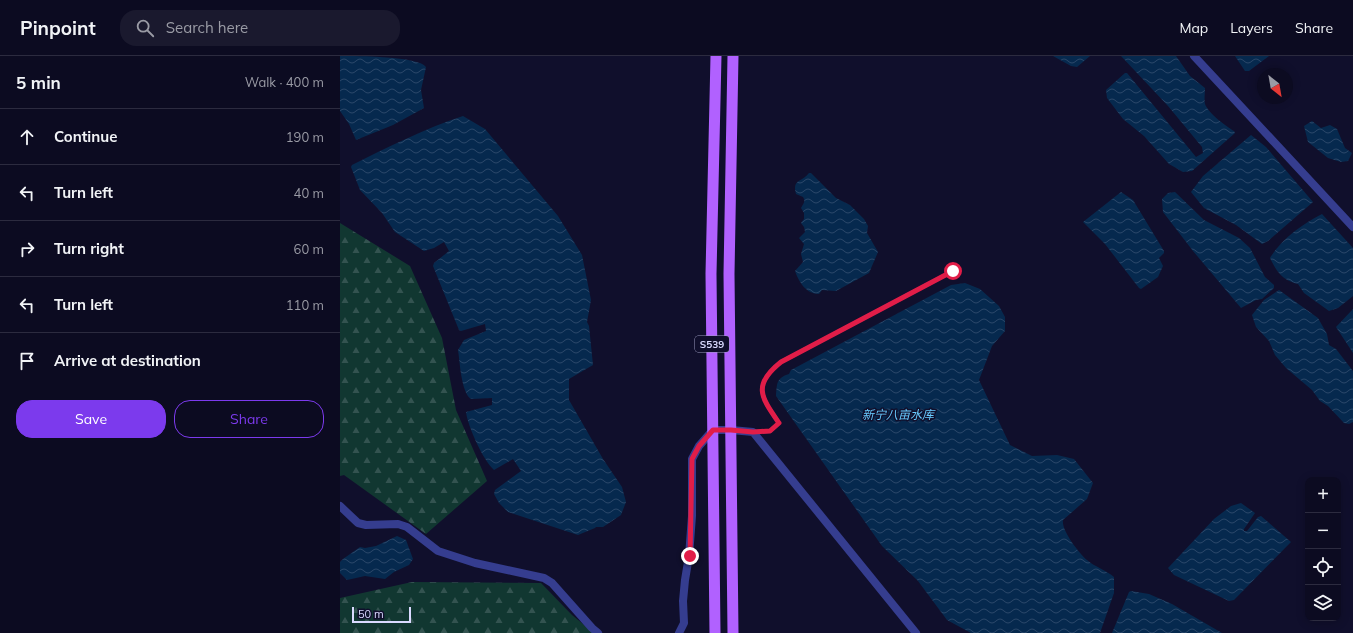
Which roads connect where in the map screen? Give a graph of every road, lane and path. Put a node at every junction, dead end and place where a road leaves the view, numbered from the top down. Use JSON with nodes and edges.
{"nodes":[{"id":1,"x":716,"y":56,"type":"edge"},
{"id":2,"x":733,"y":56,"type":"edge"},
{"id":3,"x":1194,"y":56,"type":"edge"},
{"id":4,"x":1353,"y":227,"type":"edge"},
{"id":5,"x":953,"y":271,"type":"dead end"},
{"id":6,"x":713,"y":430,"type":"junction"},
{"id":7,"x":731,"y":430,"type":"junction"},
{"id":8,"x":753,"y":432,"type":"junction"},
{"id":9,"x":340,"y":506,"type":"edge"},
{"id":10,"x":598,"y":633,"type":"edge"},
{"id":11,"x":680,"y":633,"type":"edge"},
{"id":12,"x":715,"y":633,"type":"edge"},
{"id":13,"x":733,"y":633,"type":"edge"},
{"id":14,"x":916,"y":633,"type":"edge"}],
"edges":[{"from":1,"to":6,"type":"main road","number":"S539"},
{"from":2,"to":7,"type":"main road","number":"S539"},
{"from":3,"to":4,"type":"street"},
{"from":5,"to":8,"type":"lane"},
{"from":6,"to":7,"type":"street"},
{"from":6,"to":11,"type":"street"},
{"from":6,"to":12,"type":"main road","number":"S539"},
{"from":7,"to":8,"type":"street"},
{"from":7,"to":13,"type":"main road","number":"S539"},
{"from":8,"to":14,"type":"street"},
{"from":9,"to":10,"type":"street"}]}
